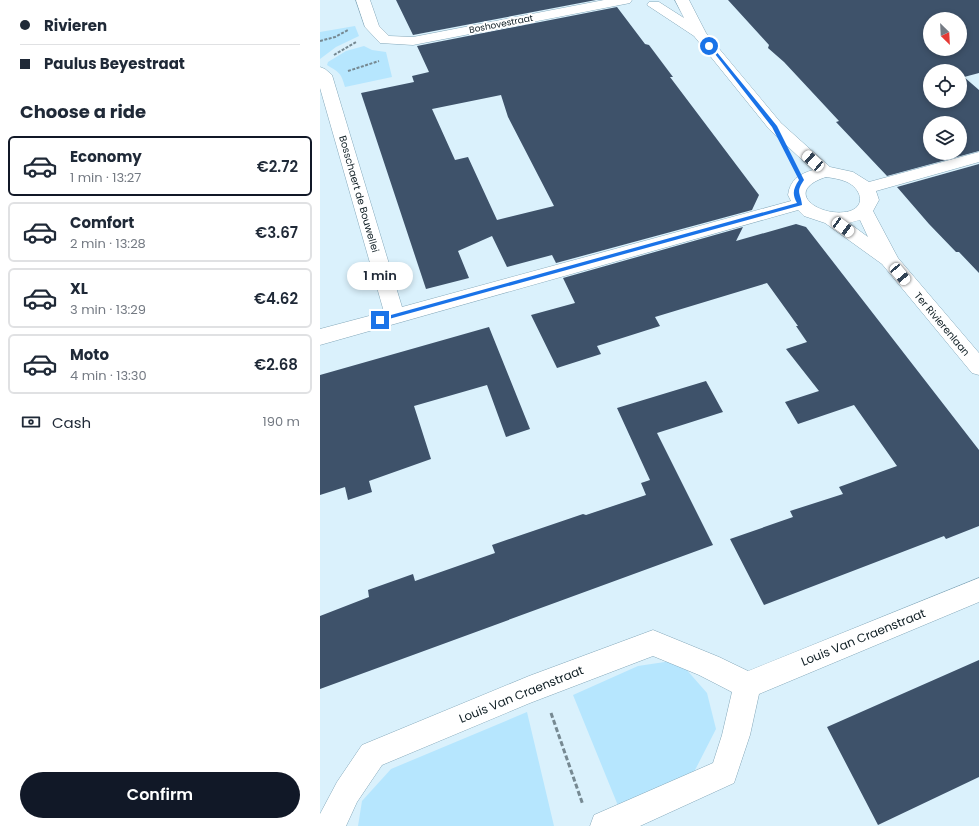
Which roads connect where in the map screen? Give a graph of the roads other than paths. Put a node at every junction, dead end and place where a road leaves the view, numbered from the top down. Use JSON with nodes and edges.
{"nodes":[{"id":1,"x":362,"y":0,"type":"edge"},
{"id":2,"x":625,"y":0,"type":"edge"},
{"id":3,"x":682,"y":0,"type":"edge"},
{"id":4,"x":648,"y":2,"type":"edge"},
{"id":5,"x":700,"y":34,"type":"junction"},
{"id":6,"x":322,"y":73,"type":"edge"},
{"id":7,"x":775,"y":126,"type":"junction"},
{"id":8,"x":979,"y":157,"type":"edge"},
{"id":9,"x":825,"y":172,"type":"junction"},
{"id":10,"x":801,"y":180,"type":"junction"},
{"id":11,"x":866,"y":188,"type":"junction"},
{"id":12,"x":800,"y":204,"type":"junction"},
{"id":13,"x":864,"y":211,"type":"junction"},
{"id":14,"x":832,"y":219,"type":"junction"},
{"id":15,"x":890,"y":262,"type":"junction"},
{"id":16,"x":395,"y":316,"type":"junction"},
{"id":17,"x":320,"y":337,"type":"edge"},
{"id":18,"x":979,"y":367,"type":"edge"},
{"id":19,"x":979,"y":590,"type":"edge"},
{"id":20,"x":747,"y":685,"type":"junction"},
{"id":21,"x":595,"y":819,"type":"edge"},
{"id":22,"x":330,"y":826,"type":"edge"}],
"edges":[{"from":1,"to":2,"type":"street","name":"Boshovestraat"},
{"from":3,"to":4,"type":"street"},
{"from":3,"to":5,"type":"street"},
{"from":4,"to":5,"type":"street"},
{"from":5,"to":7,"type":"street"},
{"from":6,"to":16,"type":"street","name":"Bosschaert de Bouwellei"},
{"from":7,"to":9,"type":"street"},
{"from":7,"to":10,"type":"street"},
{"from":8,"to":11,"type":"street"},
{"from":9,"to":10,"type":"street"},
{"from":9,"to":11,"type":"street"},
{"from":10,"to":12,"type":"street"},
{"from":11,"to":13,"type":"street"},
{"from":12,"to":14,"type":"street"},
{"from":12,"to":16,"type":"street"},
{"from":13,"to":14,"type":"street"},
{"from":13,"to":15,"type":"street","name":"Ter Rivierenlaan"},
{"from":14,"to":15,"type":"street","name":"Ter Rivierenlaan"},
{"from":15,"to":18,"type":"street","name":"Ter Rivierenlaan"},
{"from":16,"to":17,"type":"street"},
{"from":19,"to":20,"type":"street","name":"Louis Van Craenstraat"},
{"from":20,"to":21,"type":"street"},
{"from":20,"to":22,"type":"street","name":"Louis Van Craenstraat"}]}
